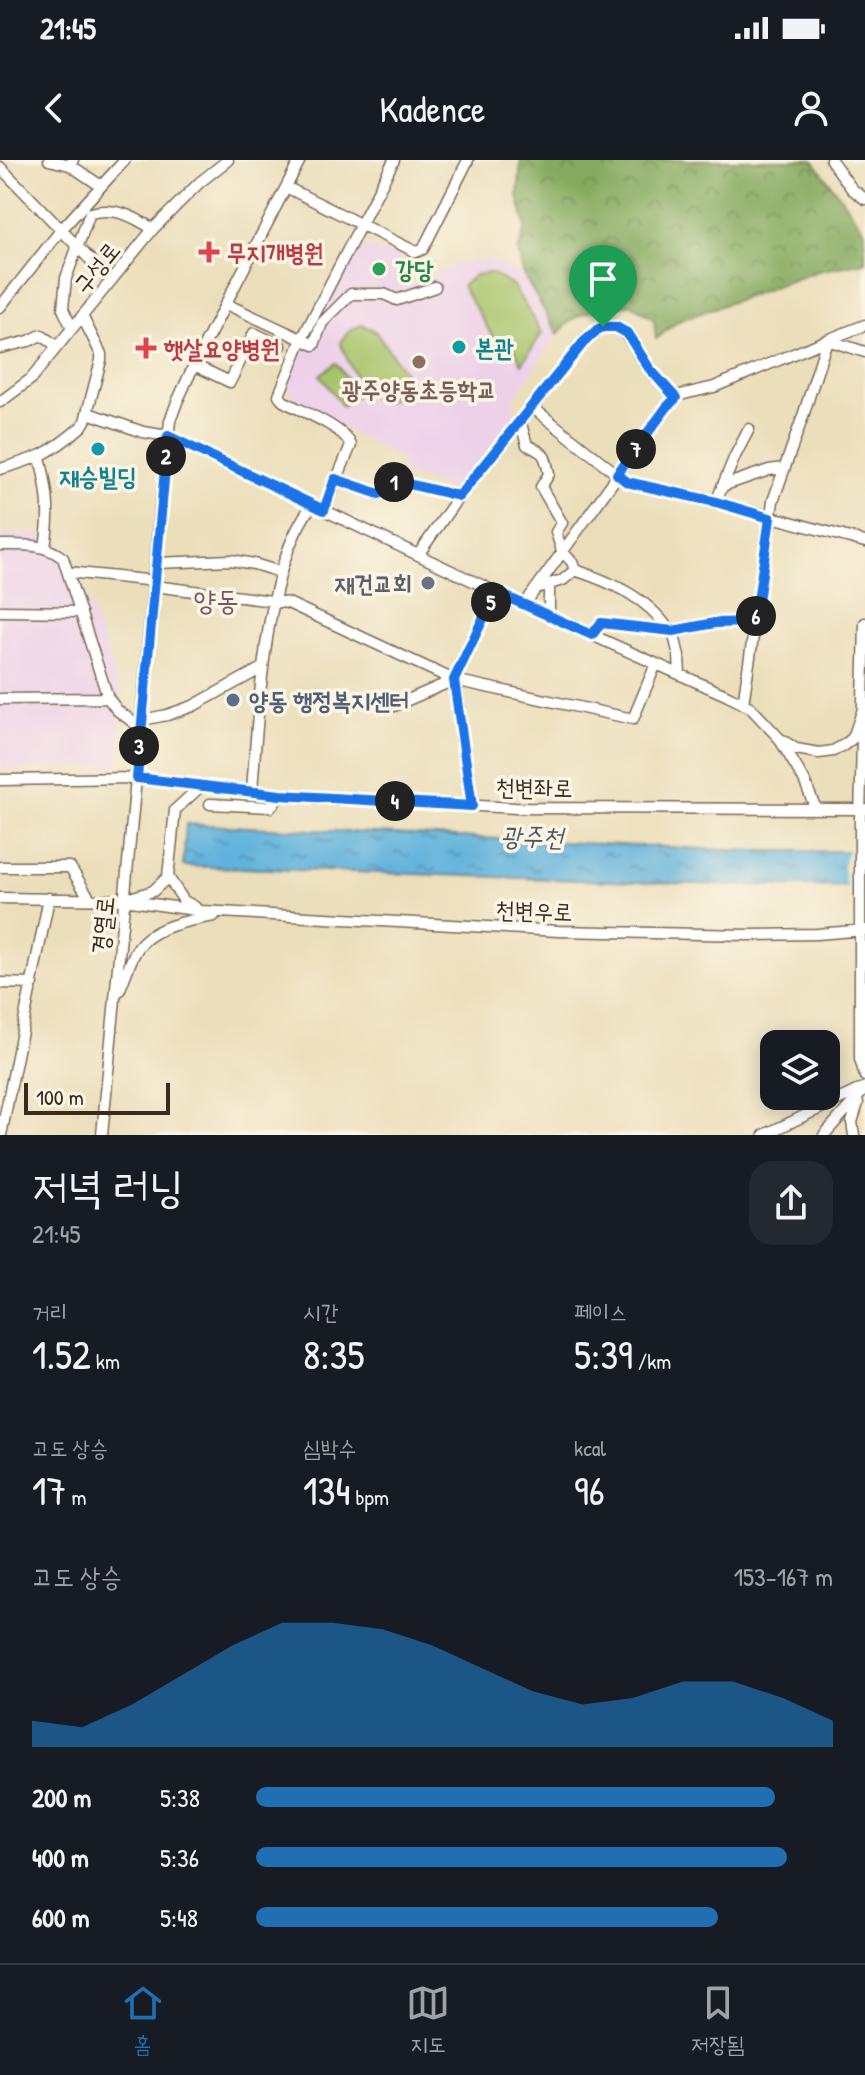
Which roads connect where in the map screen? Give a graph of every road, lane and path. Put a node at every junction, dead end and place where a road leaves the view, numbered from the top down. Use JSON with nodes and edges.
{"nodes":[{"id":1,"x":49,"y":160,"type":"edge"},
{"id":2,"x":125,"y":160,"type":"edge"},
{"id":3,"x":228,"y":160,"type":"edge"},
{"id":4,"x":300,"y":160,"type":"edge"},
{"id":5,"x":394,"y":160,"type":"edge"},
{"id":6,"x":468,"y":160,"type":"edge"},
{"id":7,"x":831,"y":160,"type":"edge"},
{"id":8,"x":72,"y":162,"type":"edge"},
{"id":9,"x":3,"y":175,"type":"edge"},
{"id":10,"x":101,"y":186,"type":"junction"},
{"id":11,"x":286,"y":187,"type":"junction"},
{"id":12,"x":865,"y":199,"type":"edge"},
{"id":13,"x":362,"y":224,"type":"junction"},
{"id":14,"x":153,"y":229,"type":"junction"},
{"id":15,"x":61,"y":230,"type":"junction"},
{"id":16,"x":77,"y":247,"type":"junction"},
{"id":17,"x":111,"y":281,"type":"junction"},
{"id":18,"x":435,"y":287,"type":"dead end"},
{"id":19,"x":226,"y":304,"type":"junction"},
{"id":20,"x":0,"y":307,"type":"edge"},
{"id":21,"x":82,"y":316,"type":"junction"},
{"id":22,"x":865,"y":325,"type":"edge"},
{"id":23,"x":72,"y":328,"type":"junction"},
{"id":24,"x":306,"y":340,"type":"junction"},
{"id":25,"x":827,"y":340,"type":"junction"},
{"id":26,"x":57,"y":346,"type":"junction"},
{"id":27,"x":281,"y":346,"type":"dead end"},
{"id":28,"x":0,"y":348,"type":"edge"},
{"id":29,"x":865,"y":352,"type":"edge"},
{"id":30,"x":194,"y":365,"type":"junction"},
{"id":31,"x":676,"y":398,"type":"junction"},
{"id":32,"x":0,"y":402,"type":"edge"},
{"id":33,"x":532,"y":407,"type":"junction"},
{"id":34,"x":88,"y":413,"type":"junction"},
{"id":35,"x":520,"y":420,"type":"junction"},
{"id":36,"x":749,"y":429,"type":"dead end"},
{"id":37,"x":168,"y":436,"type":"junction"},
{"id":38,"x":40,"y":457,"type":"junction"},
{"id":39,"x":784,"y":468,"type":"junction"},
{"id":40,"x":0,"y":469,"type":"edge"},
{"id":41,"x":617,"y":474,"type":"junction"},
{"id":42,"x":335,"y":479,"type":"junction"},
{"id":43,"x":722,"y":486,"type":"junction"},
{"id":44,"x":459,"y":496,"type":"junction"},
{"id":45,"x":716,"y":502,"type":"junction"},
{"id":46,"x":312,"y":505,"type":"junction"},
{"id":47,"x":324,"y":510,"type":"junction"},
{"id":48,"x":770,"y":518,"type":"junction"},
{"id":49,"x":865,"y":542,"type":"edge"},
{"id":50,"x":0,"y":545,"type":"edge"},
{"id":51,"x":45,"y":547,"type":"junction"},
{"id":52,"x":562,"y":551,"type":"junction"},
{"id":53,"x":418,"y":555,"type":"junction"},
{"id":54,"x":156,"y":563,"type":"junction"},
{"id":55,"x":575,"y":570,"type":"junction"},
{"id":56,"x":68,"y":572,"type":"junction"},
{"id":57,"x":280,"y":572,"type":"junction"},
{"id":58,"x":154,"y":583,"type":"junction"},
{"id":59,"x":549,"y":585,"type":"junction"},
{"id":60,"x":536,"y":588,"type":"junction"},
{"id":61,"x":498,"y":593,"type":"junction"},
{"id":62,"x":274,"y":600,"type":"junction"},
{"id":63,"x":524,"y":605,"type":"junction"},
{"id":64,"x":0,"y":611,"type":"edge"},
{"id":65,"x":81,"y":612,"type":"junction"},
{"id":66,"x":549,"y":616,"type":"junction"},
{"id":67,"x":755,"y":622,"type":"junction"},
{"id":68,"x":865,"y":623,"type":"edge"},
{"id":69,"x":671,"y":631,"type":"junction"},
{"id":70,"x":592,"y":635,"type":"junction"},
{"id":71,"x":656,"y":664,"type":"junction"},
{"id":72,"x":262,"y":668,"type":"junction"},
{"id":73,"x":680,"y":674,"type":"junction"},
{"id":74,"x":454,"y":680,"type":"junction"},
{"id":75,"x":108,"y":698,"type":"junction"},
{"id":76,"x":0,"y":699,"type":"edge"},
{"id":77,"x":743,"y":704,"type":"junction"},
{"id":78,"x":394,"y":706,"type":"dead end"},
{"id":79,"x":863,"y":709,"type":"edge"},
{"id":80,"x":141,"y":724,"type":"junction"},
{"id":81,"x":779,"y":738,"type":"junction"},
{"id":82,"x":137,"y":778,"type":"junction"},
{"id":83,"x":0,"y":780,"type":"edge"},
{"id":84,"x":202,"y":785,"type":"junction"},
{"id":85,"x":252,"y":791,"type":"junction"},
{"id":86,"x":280,"y":795,"type":"junction"},
{"id":87,"x":210,"y":804,"type":"dead end"},
{"id":88,"x":472,"y":806,"type":"junction"},
{"id":89,"x":816,"y":809,"type":"junction"},
{"id":90,"x":862,"y":812,"type":"edge"},
{"id":91,"x":0,"y":867,"type":"edge"},
{"id":92,"x":168,"y":877,"type":"junction"},
{"id":93,"x":0,"y":898,"type":"edge"},
{"id":94,"x":49,"y":898,"type":"junction"},
{"id":95,"x":90,"y":899,"type":"junction"},
{"id":96,"x":124,"y":900,"type":"junction"},
{"id":97,"x":202,"y":911,"type":"junction"},
{"id":98,"x":236,"y":912,"type":"junction"},
{"id":99,"x":863,"y":930,"type":"edge"},
{"id":100,"x":0,"y":983,"type":"edge"},
{"id":101,"x":33,"y":984,"type":"junction"},
{"id":102,"x":114,"y":1004,"type":"junction"},
{"id":103,"x":865,"y":1076,"type":"edge"},
{"id":104,"x":865,"y":1089,"type":"edge"},
{"id":105,"x":768,"y":1134,"type":"edge"},
{"id":106,"x":1,"y":1135,"type":"edge"},
{"id":107,"x":102,"y":1135,"type":"edge"},
{"id":108,"x":824,"y":1135,"type":"edge"},
{"id":109,"x":854,"y":1135,"type":"edge"}],
"edges":[{"from":1,"to":8,"type":"street"},
{"from":2,"to":10,"type":"street"},
{"from":3,"to":14,"type":"street","name":"구성로"},
{"from":4,"to":11,"type":"street","name":"경열로"},
{"from":5,"to":13,"type":"street"},
{"from":6,"to":13,"type":"street"},
{"from":7,"to":12,"type":"street"},
{"from":8,"to":10,"type":"street"},
{"from":9,"to":15,"type":"street"},
{"from":10,"to":15,"type":"street"},
{"from":11,"to":13,"type":"street"},
{"from":11,"to":19,"type":"street","name":"경열로"},
{"from":13,"to":24,"type":"street"},
{"from":14,"to":16,"type":"street"},
{"from":14,"to":17,"type":"street","name":"구성로"},
{"from":15,"to":16,"type":"street"},
{"from":15,"to":20,"type":"street"},
{"from":16,"to":17,"type":"street"},
{"from":16,"to":23,"type":"street"},
{"from":17,"to":21,"type":"street","name":"구성로"},
{"from":18,"to":24,"type":"street"},
{"from":19,"to":24,"type":"street"},
{"from":19,"to":30,"type":"street","name":"경열로"},
{"from":21,"to":23,"type":"street","name":"구성로"},
{"from":21,"to":34,"type":"street"},
{"from":22,"to":25,"type":"street"},
{"from":23,"to":26,"type":"street","name":"구성로"},
{"from":24,"to":42,"type":"street"},
{"from":25,"to":29,"type":"street"},
{"from":25,"to":31,"type":"street"},
{"from":25,"to":39,"type":"street"},
{"from":26,"to":28,"type":"street"},
{"from":26,"to":32,"type":"street","name":"구성로"},
{"from":27,"to":30,"type":"street"},
{"from":30,"to":37,"type":"street","name":"경열로"},
{"from":31,"to":33,"type":"street"},
{"from":31,"to":41,"type":"street"},
{"from":33,"to":35,"type":"street"},
{"from":33,"to":41,"type":"street"},
{"from":34,"to":37,"type":"street"},
{"from":34,"to":38,"type":"street"},
{"from":35,"to":44,"type":"street"},
{"from":35,"to":52,"type":"street"},
{"from":36,"to":43,"type":"street"},
{"from":37,"to":46,"type":"street"},
{"from":37,"to":54,"type":"street","name":"경열로"},
{"from":38,"to":40,"type":"street"},
{"from":38,"to":51,"type":"street"},
{"from":39,"to":43,"type":"street"},
{"from":39,"to":48,"type":"street"},
{"from":41,"to":45,"type":"street"},
{"from":41,"to":52,"type":"street"},
{"from":42,"to":44,"type":"street"},
{"from":42,"to":47,"type":"street"},
{"from":43,"to":45,"type":"street"},
{"from":44,"to":53,"type":"street"},
{"from":45,"to":48,"type":"street"},
{"from":46,"to":47,"type":"street"},
{"from":46,"to":57,"type":"street"},
{"from":47,"to":53,"type":"street"},
{"from":48,"to":49,"type":"street"},
{"from":48,"to":67,"type":"street"},
{"from":50,"to":51,"type":"street"},
{"from":51,"to":56,"type":"street"},
{"from":52,"to":55,"type":"street"},
{"from":52,"to":60,"type":"street"},
{"from":53,"to":61,"type":"street"},
{"from":54,"to":57,"type":"street"},
{"from":54,"to":58,"type":"street","name":"경열로"},
{"from":55,"to":59,"type":"street"},
{"from":55,"to":69,"type":"street"},
{"from":56,"to":58,"type":"street"},
{"from":56,"to":65,"type":"street"},
{"from":57,"to":62,"type":"street"},
{"from":58,"to":62,"type":"street"},
{"from":58,"to":80,"type":"street","name":"경열로"},
{"from":59,"to":60,"type":"street"},
{"from":59,"to":66,"type":"street"},
{"from":60,"to":63,"type":"street"},
{"from":61,"to":63,"type":"street"},
{"from":61,"to":74,"type":"street"},
{"from":62,"to":72,"type":"street"},
{"from":62,"to":74,"type":"street"},
{"from":63,"to":66,"type":"street"},
{"from":64,"to":65,"type":"street"},
{"from":65,"to":75,"type":"street"},
{"from":66,"to":70,"type":"street"},
{"from":67,"to":69,"type":"street"},
{"from":67,"to":77,"type":"street"},
{"from":68,"to":79,"type":"street"},
{"from":69,"to":70,"type":"street"},
{"from":69,"to":73,"type":"street"},
{"from":70,"to":71,"type":"street"},
{"from":71,"to":73,"type":"street"},
{"from":71,"to":74,"type":"street"},
{"from":72,"to":80,"type":"street"},
{"from":72,"to":85,"type":"street"},
{"from":73,"to":77,"type":"street"},
{"from":74,"to":78,"type":"street"},
{"from":74,"to":88,"type":"street"},
{"from":75,"to":76,"type":"street"},
{"from":75,"to":80,"type":"street"},
{"from":77,"to":81,"type":"street"},
{"from":79,"to":81,"type":"street"},
{"from":79,"to":90,"type":"street"},
{"from":80,"to":82,"type":"street","name":"경열로"},
{"from":81,"to":89,"type":"street"},
{"from":82,"to":83,"type":"street","name":"천변좌로"},
{"from":82,"to":84,"type":"street","name":"천변좌로"},
{"from":82,"to":96,"type":"street","name":"경열로","bridge":true},
{"from":84,"to":85,"type":"street","name":"천변좌로"},
{"from":84,"to":92,"type":"street"},
{"from":85,"to":86,"type":"street","name":"천변좌로"},
{"from":86,"to":87,"type":"street"},
{"from":86,"to":88,"type":"street","name":"천변좌로"},
{"from":88,"to":89,"type":"street","name":"천변좌로"},
{"from":89,"to":90,"type":"street","name":"천변좌로"},
{"from":90,"to":99,"type":"street"},
{"from":91,"to":95,"type":"street"},
{"from":92,"to":96,"type":"street"},
{"from":92,"to":97,"type":"street"},
{"from":93,"to":94,"type":"street","name":"천변우로"},
{"from":94,"to":95,"type":"street","name":"천변우로"},
{"from":94,"to":101,"type":"street"},
{"from":95,"to":96,"type":"street","name":"천변우로"},
{"from":96,"to":97,"type":"street","name":"천변우로"},
{"from":96,"to":102,"type":"street","name":"경열로"},
{"from":97,"to":98,"type":"street","name":"천변우로"},
{"from":98,"to":99,"type":"street","name":"천변우로"},
{"from":98,"to":102,"type":"street"},
{"from":99,"to":103,"type":"street"},
{"from":100,"to":101,"type":"street"},
{"from":101,"to":106,"type":"street"},
{"from":102,"to":107,"type":"street","name":"경열로"},
{"from":104,"to":105,"type":"street"},
{"from":104,"to":108,"type":"street"},
{"from":104,"to":109,"type":"street"}]}
